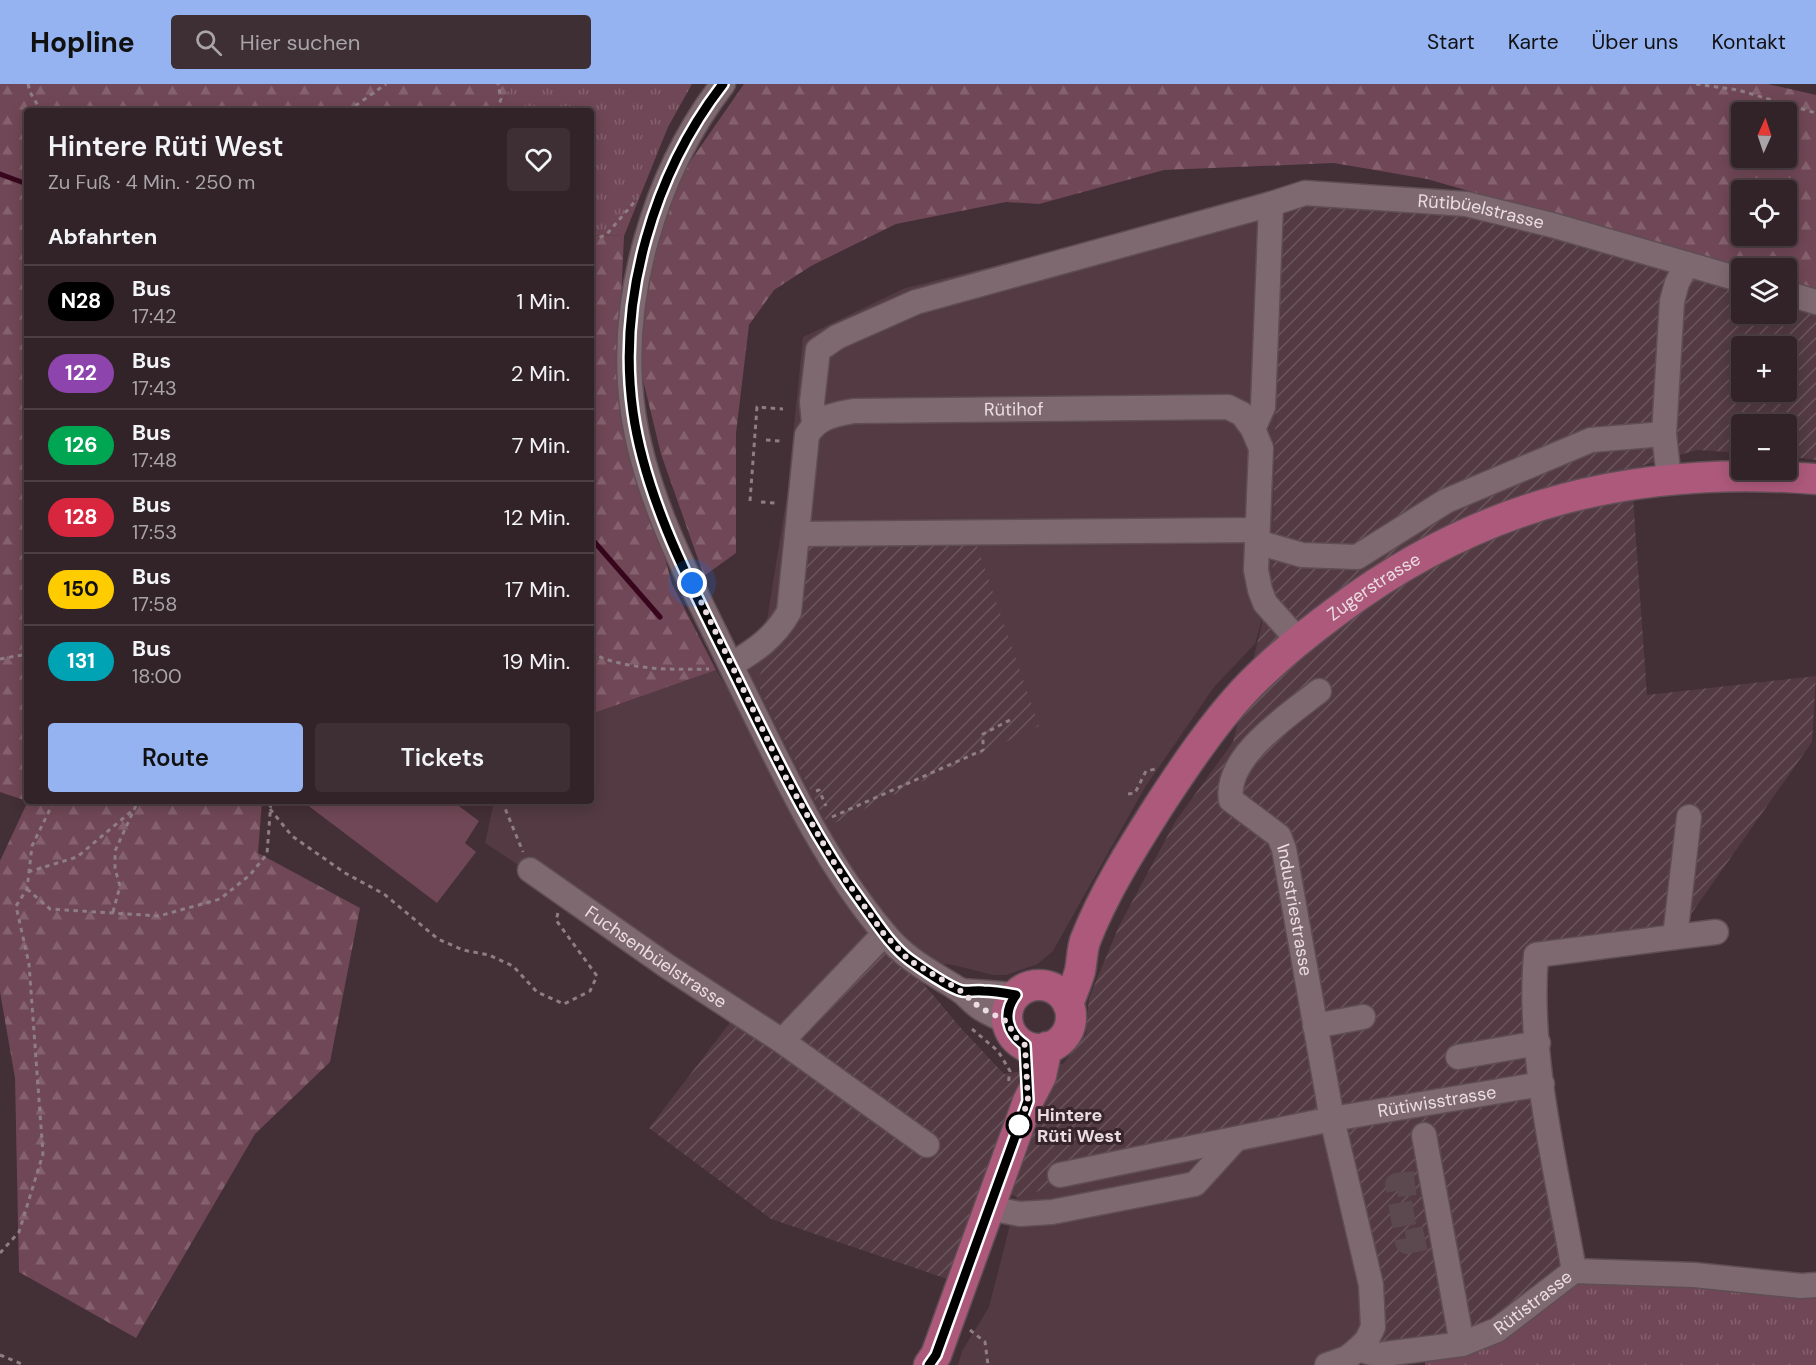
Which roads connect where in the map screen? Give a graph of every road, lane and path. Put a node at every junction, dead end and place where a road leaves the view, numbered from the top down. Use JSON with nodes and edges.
{"nodes":[{"id":1,"x":28,"y":84,"type":"edge"},
{"id":2,"x":386,"y":84,"type":"edge"},
{"id":3,"x":498,"y":84,"type":"edge"},
{"id":4,"x":723,"y":84,"type":"edge"},
{"id":5,"x":1696,"y":84,"type":"edge"},
{"id":6,"x":40,"y":108,"type":"edge"},
{"id":7,"x":352,"y":108,"type":"edge"},
{"id":8,"x":497,"y":108,"type":"edge"},
{"id":9,"x":1816,"y":113,"type":"edge"},
{"id":10,"x":644,"y":197,"type":"dead end"},
{"id":11,"x":1271,"y":204,"type":"junction"},
{"id":12,"x":594,"y":239,"type":"edge"},
{"id":13,"x":1688,"y":264,"type":"junction"},
{"id":14,"x":1731,"y":277,"type":"edge"},
{"id":15,"x":1797,"y":296,"type":"edge"},
{"id":16,"x":1816,"y":302,"type":"edge"},
{"id":17,"x":783,"y":409,"type":"dead end"},
{"id":18,"x":814,"y":423,"type":"junction"},
{"id":19,"x":1253,"y":429,"type":"junction"},
{"id":20,"x":1664,"y":434,"type":"junction"},
{"id":21,"x":766,"y":440,"type":"dead end"},
{"id":22,"x":780,"y":441,"type":"dead end"},
{"id":23,"x":1669,"y":479,"type":"junction"},
{"id":24,"x":1816,"y":479,"type":"edge"},
{"id":25,"x":750,"y":501,"type":"dead end"},
{"id":26,"x":761,"y":502,"type":"dead end"},
{"id":27,"x":775,"y":503,"type":"dead end"},
{"id":28,"x":797,"y":534,"type":"junction"},
{"id":29,"x":1257,"y":536,"type":"junction"},
{"id":30,"x":1298,"y":640,"type":"junction"},
{"id":31,"x":594,"y":654,"type":"edge"},
{"id":32,"x":24,"y":655,"type":"edge"},
{"id":33,"x":0,"y":659,"type":"edge"},
{"id":34,"x":731,"y":665,"type":"junction"},
{"id":35,"x":1319,"y":691,"type":"dead end"},
{"id":36,"x":1010,"y":720,"type":"dead end"},
{"id":37,"x":1160,"y":772,"type":"dead end"},
{"id":38,"x":1128,"y":794,"type":"dead end"},
{"id":39,"x":798,"y":798,"type":"junction"},
{"id":40,"x":53,"y":804,"type":"edge"},
{"id":41,"x":136,"y":804,"type":"edge"},
{"id":42,"x":271,"y":804,"type":"edge"},
{"id":43,"x":503,"y":804,"type":"edge"},
{"id":44,"x":270,"y":809,"type":"junction"},
{"id":45,"x":133,"y":810,"type":"junction"},
{"id":46,"x":1689,"y":817,"type":"dead end"},
{"id":47,"x":530,"y":870,"type":"joint"},
{"id":48,"x":28,"y":872,"type":"junction"},
{"id":49,"x":27,"y":889,"type":"junction"},
{"id":50,"x":567,"y":896,"type":"junction"},
{"id":51,"x":113,"y":912,"type":"junction"},
{"id":52,"x":1716,"y":932,"type":"dead end"},
{"id":53,"x":884,"y":934,"type":"junction"},
{"id":54,"x":1675,"y":937,"type":"junction"},
{"id":55,"x":1059,"y":995,"type":"junction"},
{"id":56,"x":1363,"y":1017,"type":"dead end"},
{"id":57,"x":964,"y":1022,"type":"dead end"},
{"id":58,"x":1315,"y":1026,"type":"junction"},
{"id":59,"x":1024,"y":1027,"type":"junction"},
{"id":60,"x":782,"y":1041,"type":"junction"},
{"id":61,"x":1538,"y":1043,"type":"junction"},
{"id":62,"x":1458,"y":1058,"type":"dead end"},
{"id":63,"x":1542,"y":1084,"type":"junction"},
{"id":64,"x":1017,"y":1095,"type":"junction"},
{"id":65,"x":1332,"y":1119,"type":"junction"},
{"id":66,"x":1424,"y":1134,"type":"dead end"},
{"id":67,"x":1236,"y":1139,"type":"junction"},
{"id":68,"x":927,"y":1145,"type":"dead end"},
{"id":69,"x":1060,"y":1175,"type":"dead end"},
{"id":70,"x":989,"y":1208,"type":"junction"},
{"id":71,"x":0,"y":1253,"type":"edge"},
{"id":72,"x":1574,"y":1271,"type":"junction"},
{"id":73,"x":1816,"y":1285,"type":"edge"},
{"id":74,"x":970,"y":1330,"type":"dead end"},
{"id":75,"x":1462,"y":1344,"type":"junction"},
{"id":76,"x":1358,"y":1349,"type":"junction"},
{"id":77,"x":0,"y":1355,"type":"edge"},
{"id":78,"x":935,"y":1362,"type":"edge"},
{"id":79,"x":24,"y":1365,"type":"edge"},
{"id":80,"x":988,"y":1365,"type":"edge"},
{"id":81,"x":1327,"y":1365,"type":"edge"}],
"edges":[{"from":1,"to":6,"type":"path"},
{"from":2,"to":7,"type":"path"},
{"from":3,"to":8,"type":"path"},
{"from":4,"to":34,"type":"street"},
{"from":5,"to":9,"type":"path"},
{"from":10,"to":12,"type":"path"},
{"from":11,"to":13,"type":"street","name":"Rütibüelstrasse"},
{"from":11,"to":18,"type":"street","name":"Rütibüelstrasse"},
{"from":11,"to":19,"type":"street"},
{"from":13,"to":14,"type":"street","name":"Rütibüelstrasse"},
{"from":13,"to":20,"type":"street"},
{"from":15,"to":16,"type":"street"},
{"from":17,"to":25,"type":"path"},
{"from":18,"to":19,"type":"street","name":"Rütihof"},
{"from":18,"to":28,"type":"street"},
{"from":19,"to":29,"type":"street"},
{"from":20,"to":23,"type":"street"},
{"from":20,"to":29,"type":"street"},
{"from":21,"to":22,"type":"path"},
{"from":23,"to":24,"type":"main road","name":"Zugerstrasse"},
{"from":23,"to":30,"type":"main road","name":"Zugerstrasse"},
{"from":26,"to":27,"type":"path"},
{"from":28,"to":29,"type":"street"},
{"from":28,"to":34,"type":"street"},
{"from":29,"to":30,"type":"street"},
{"from":30,"to":55,"type":"main road","name":"Zugerstrasse"},
{"from":31,"to":34,"type":"path"},
{"from":32,"to":33,"type":"path"},
{"from":34,"to":39,"type":"street"},
{"from":35,"to":58,"type":"street","name":"Industriestrasse"},
{"from":36,"to":39,"type":"path"},
{"from":37,"to":38,"type":"path"},
{"from":39,"to":53,"type":"street"},
{"from":40,"to":48,"type":"path"},
{"from":41,"to":45,"type":"path"},
{"from":42,"to":44,"type":"path"},
{"from":43,"to":47,"type":"path"},
{"from":44,"to":50,"type":"path"},
{"from":44,"to":51,"type":"path"},
{"from":45,"to":48,"type":"path"},
{"from":45,"to":51,"type":"path"},
{"from":46,"to":54,"type":"street"},
{"from":47,"to":50,"type":"street","name":"Fuchsenbüelstrasse"},
{"from":48,"to":49,"type":"path"},
{"from":49,"to":51,"type":"path"},
{"from":49,"to":71,"type":"path"},
{"from":50,"to":60,"type":"street","name":"Fuchsenbüelstrasse"},
{"from":52,"to":54,"type":"street"},
{"from":53,"to":59,"type":"street"},
{"from":53,"to":60,"type":"street"},
{"from":54,"to":61,"type":"street"},
{"from":55,"to":59,"type":"main road"},
{"from":55,"to":59,"type":"main road"},
{"from":56,"to":58,"type":"street"},
{"from":57,"to":64,"type":"path"},
{"from":58,"to":65,"type":"street","name":"Industriestrasse"},
{"from":59,"to":64,"type":"main road"},
{"from":60,"to":68,"type":"street","name":"Fuchsenbüelstrasse"},
{"from":61,"to":62,"type":"street"},
{"from":61,"to":63,"type":"street"},
{"from":63,"to":65,"type":"street","name":"Rütiwisstrasse"},
{"from":63,"to":72,"type":"street"},
{"from":64,"to":70,"type":"main road"},
{"from":65,"to":67,"type":"street"},
{"from":65,"to":76,"type":"street","name":"Industriestrasse"},
{"from":66,"to":75,"type":"street"},
{"from":67,"to":69,"type":"street"},
{"from":67,"to":70,"type":"street"},
{"from":70,"to":78,"type":"main road"},
{"from":72,"to":73,"type":"street","name":"Rütistrasse"},
{"from":72,"to":75,"type":"street","name":"Rütistrasse"},
{"from":74,"to":80,"type":"path"},
{"from":75,"to":76,"type":"street","name":"Rütistrasse"},
{"from":76,"to":81,"type":"street"},
{"from":77,"to":79,"type":"path"}]}
